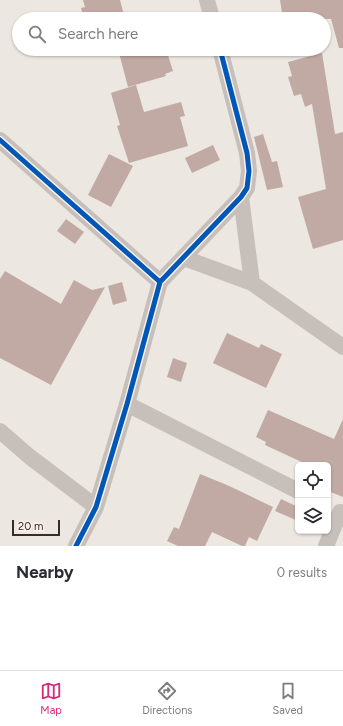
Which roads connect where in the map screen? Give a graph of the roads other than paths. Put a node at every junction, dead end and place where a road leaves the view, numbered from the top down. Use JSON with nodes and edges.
{"nodes":[{"id":1,"x":207,"y":0,"type":"edge"},
{"id":2,"x":210,"y":12,"type":"edge"},
{"id":3,"x":222,"y":56,"type":"edge"},
{"id":4,"x":0,"y":140,"type":"edge"},
{"id":5,"x":242,"y":197,"type":"junction"},
{"id":6,"x":184,"y":258,"type":"junction"},
{"id":7,"x":160,"y":282,"type":"junction"},
{"id":8,"x":252,"y":283,"type":"junction"},
{"id":9,"x":343,"y":347,"type":"edge"},
{"id":10,"x":127,"y":404,"type":"junction"},
{"id":11,"x":0,"y":431,"type":"edge"},
{"id":12,"x":295,"y":489,"type":"edge"},
{"id":13,"x":96,"y":507,"type":"junction"},
{"id":14,"x":337,"y":511,"type":"edge"},
{"id":15,"x":76,"y":546,"type":"edge"},
{"id":16,"x":326,"y":546,"type":"edge"}],
"edges":[{"from":1,"to":2,"type":"street"},
{"from":3,"to":5,"type":"street"},
{"from":4,"to":7,"type":"street"},
{"from":5,"to":6,"type":"street"},
{"from":5,"to":8,"type":"street"},
{"from":6,"to":7,"type":"street"},
{"from":6,"to":8,"type":"street"},
{"from":7,"to":10,"type":"street"},
{"from":8,"to":9,"type":"street"},
{"from":10,"to":12,"type":"street"},
{"from":10,"to":13,"type":"street"},
{"from":11,"to":13,"type":"street"},
{"from":13,"to":15,"type":"street"},
{"from":14,"to":16,"type":"street"}]}
